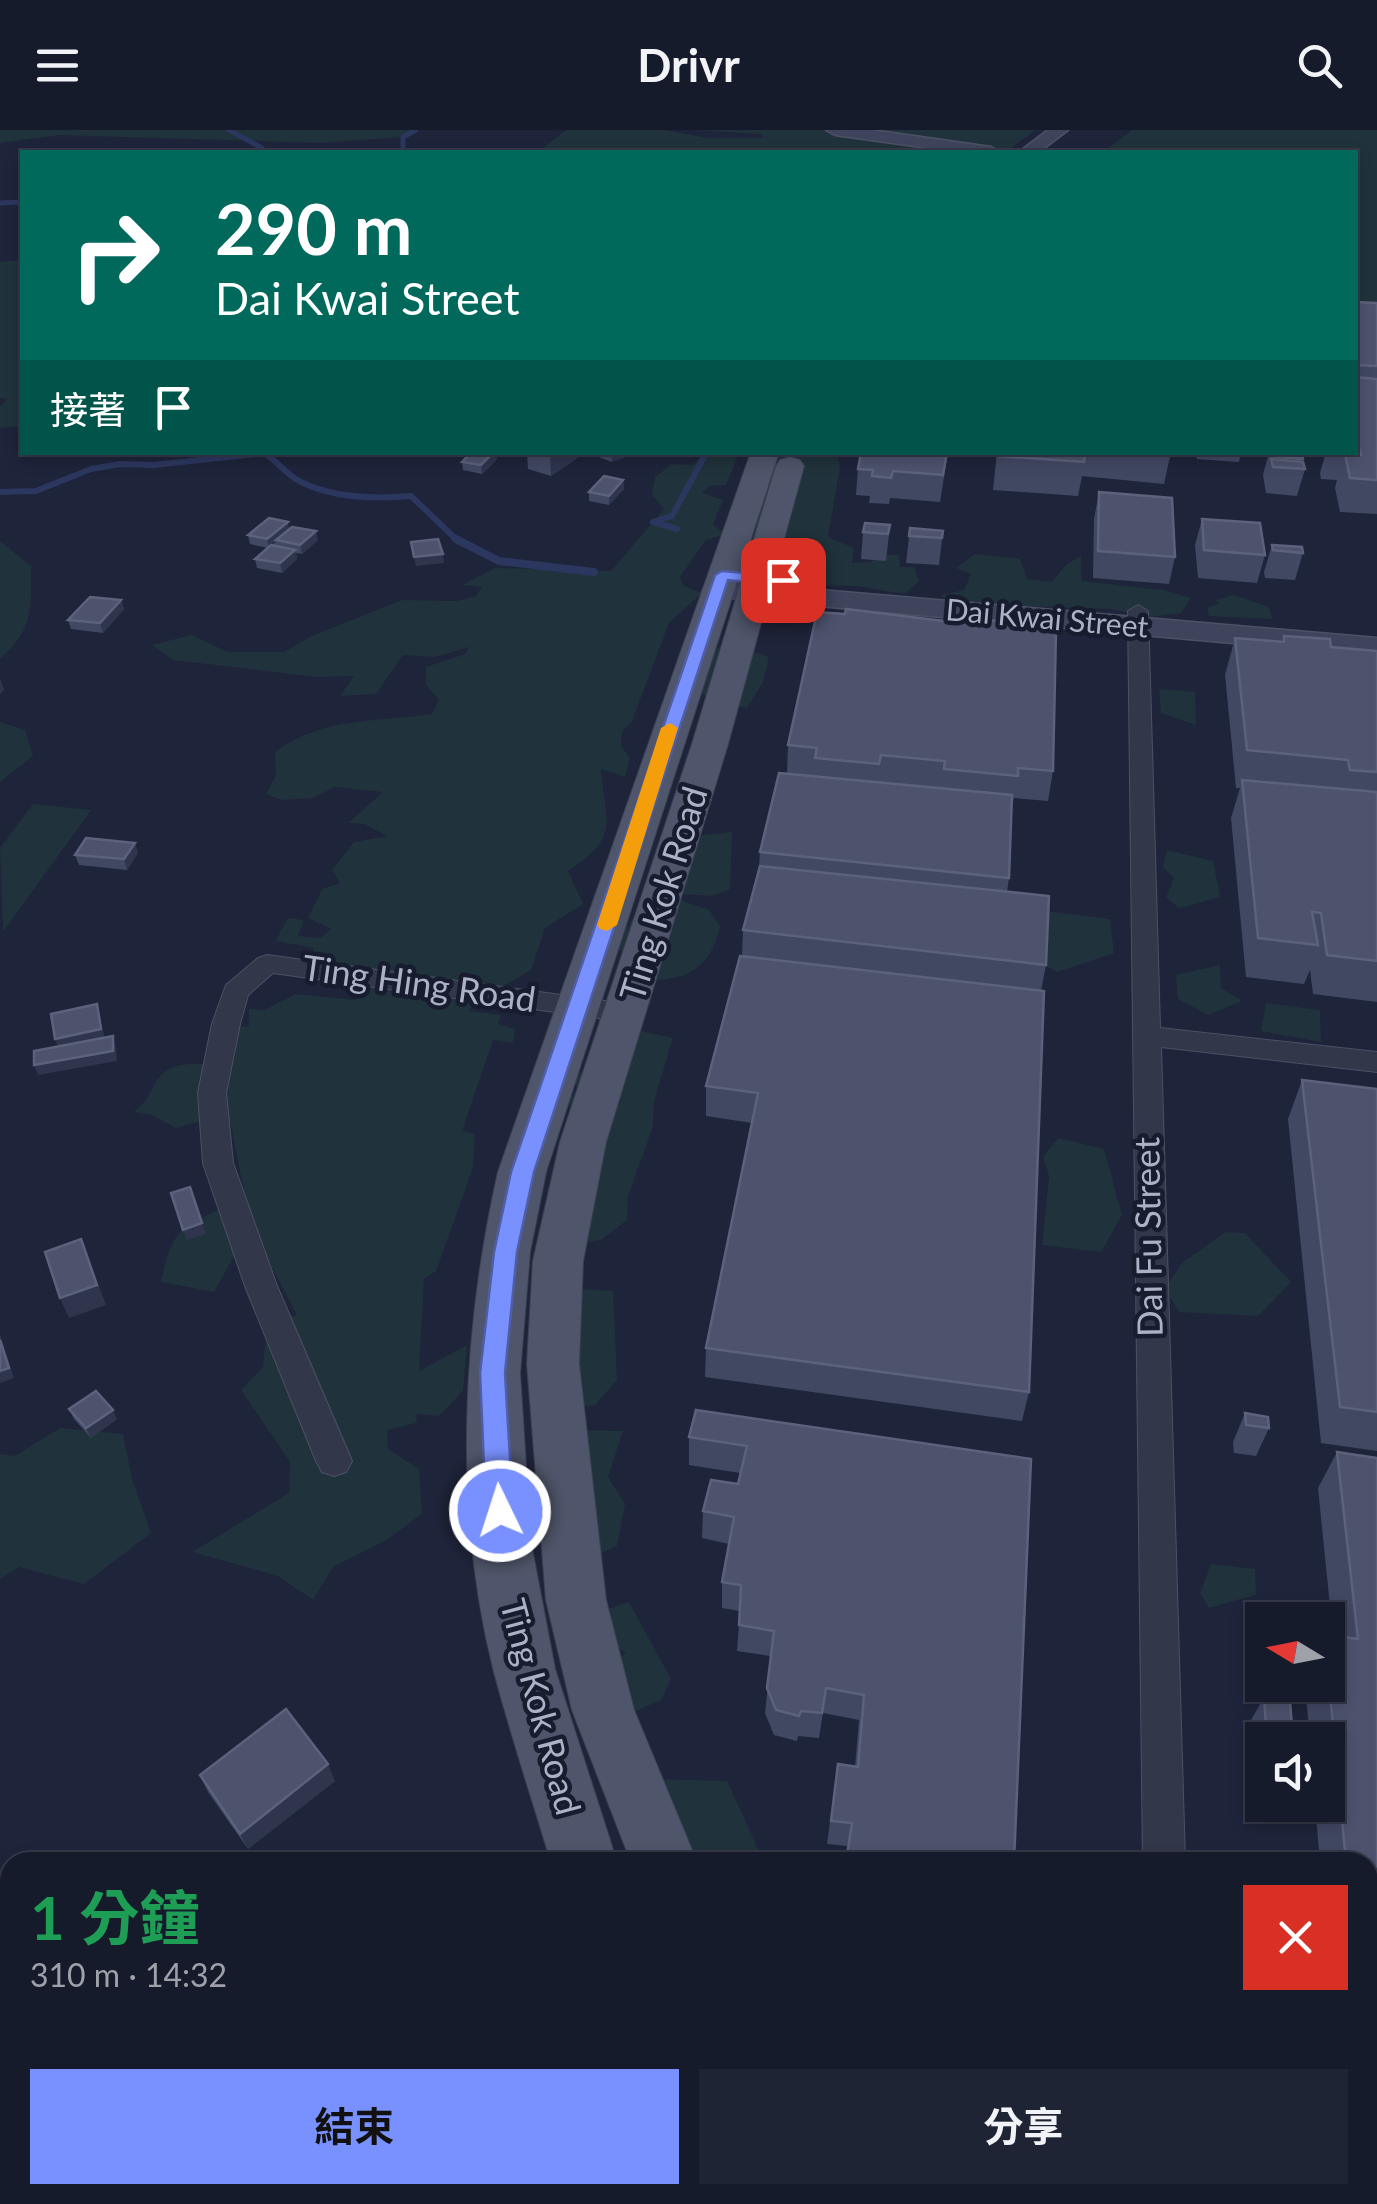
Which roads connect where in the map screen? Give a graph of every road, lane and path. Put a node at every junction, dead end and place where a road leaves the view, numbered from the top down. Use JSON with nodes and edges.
{"nodes":[{"id":1,"x":835,"y":130,"type":"edge"},
{"id":2,"x":1058,"y":130,"type":"edge"},
{"id":3,"x":1078,"y":134,"type":"dead end"},
{"id":4,"x":953,"y":150,"type":"edge"},
{"id":5,"x":1031,"y":150,"type":"edge"},
{"id":6,"x":1056,"y":150,"type":"edge"},
{"id":7,"x":764,"y":455,"type":"edge"},
{"id":8,"x":793,"y":455,"type":"edge"},
{"id":9,"x":738,"y":584,"type":"junction"},
{"id":10,"x":1138,"y":619,"type":"junction"},
{"id":11,"x":1377,"y":631,"type":"edge"},
{"id":12,"x":1377,"y":647,"type":"edge"},
{"id":13,"x":603,"y":1009,"type":"junction"},
{"id":14,"x":1146,"y":1036,"type":"junction"},
{"id":15,"x":1377,"y":1062,"type":"edge"},
{"id":16,"x":334,"y":1461,"type":"dead end"},
{"id":17,"x":581,"y":1852,"type":"edge"},
{"id":18,"x":660,"y":1852,"type":"edge"},
{"id":19,"x":1164,"y":1852,"type":"edge"}],
"edges":[{"from":1,"to":4,"type":"street"},
{"from":2,"to":5,"type":"street"},
{"from":3,"to":6,"type":"street"},
{"from":7,"to":9,"type":"main road","name":"Ting Kok Road"},
{"from":8,"to":9,"type":"main road","name":"Ting Kok Road"},
{"from":9,"to":10,"type":"street","name":"Dai Kwai Street"},
{"from":9,"to":13,"type":"main road","name":"Ting Kok Road"},
{"from":10,"to":11,"type":"street","name":"Dai Kwai Street"},
{"from":10,"to":12,"type":"street","name":"Dai Kwai Street"},
{"from":10,"to":14,"type":"street","name":"Dai Fu Street"},
{"from":13,"to":16,"type":"street","name":"Ting Hing Road"},
{"from":13,"to":17,"type":"main road","name":"Ting Kok Road"},
{"from":13,"to":18,"type":"main road","name":"Ting Kok Road"},
{"from":14,"to":15,"type":"street"},
{"from":14,"to":19,"type":"street","name":"Dai Fu Street"}]}
